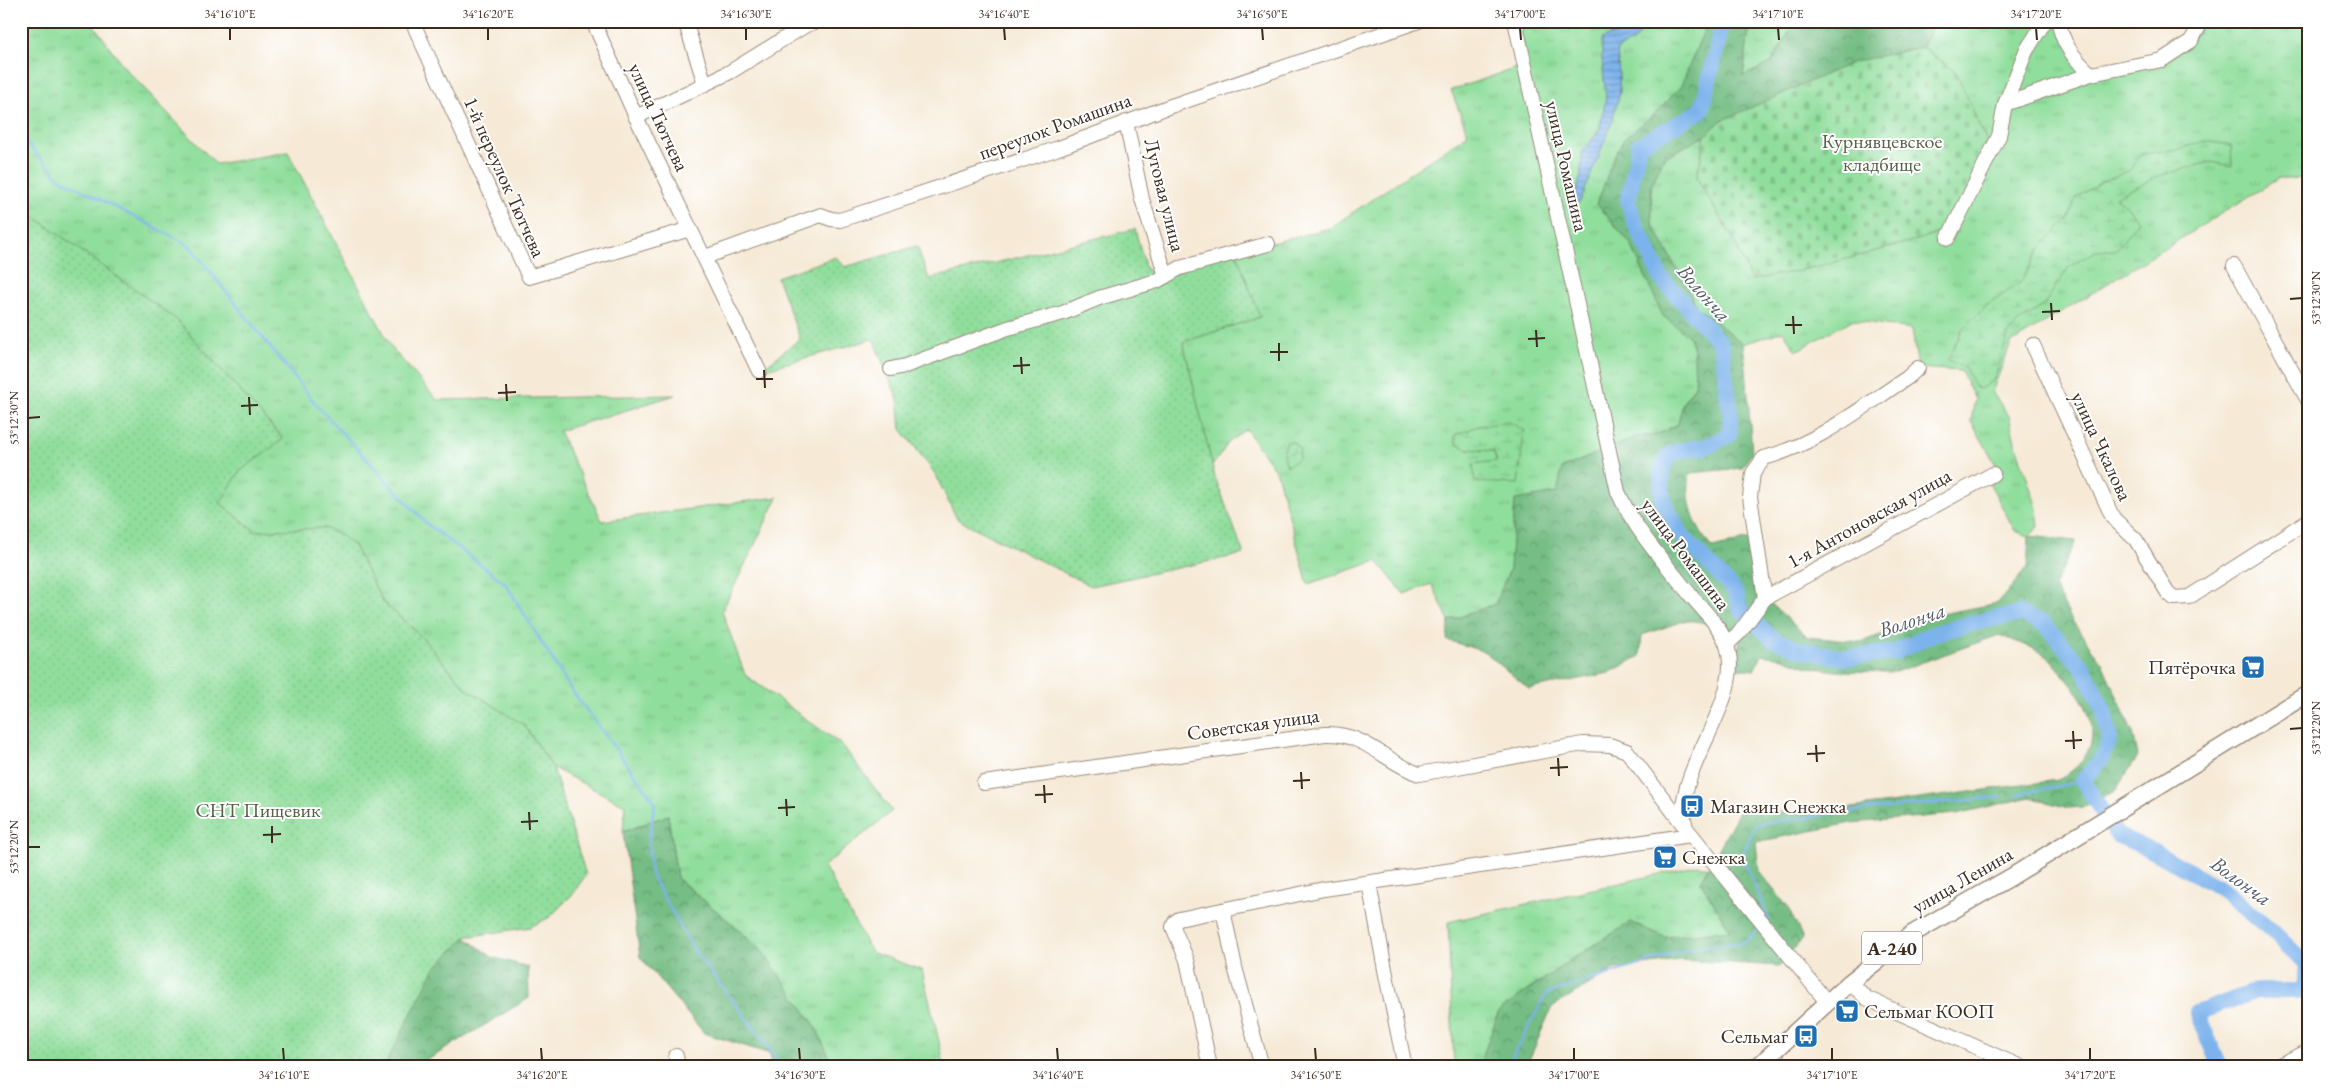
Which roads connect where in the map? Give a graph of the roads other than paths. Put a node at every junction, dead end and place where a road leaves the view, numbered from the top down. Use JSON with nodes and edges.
{"nodes":[{"id":1,"x":412,"y":21,"type":"edge"},
{"id":2,"x":593,"y":21,"type":"edge"},
{"id":3,"x":685,"y":21,"type":"edge"},
{"id":4,"x":818,"y":21,"type":"edge"},
{"id":5,"x":1419,"y":21,"type":"edge"},
{"id":6,"x":1515,"y":21,"type":"edge"},
{"id":7,"x":2045,"y":21,"type":"edge"},
{"id":8,"x":2058,"y":21,"type":"edge"},
{"id":9,"x":2202,"y":21,"type":"edge"},
{"id":10,"x":2090,"y":74,"type":"junction"},
{"id":11,"x":705,"y":84,"type":"junction"},
{"id":12,"x":2005,"y":104,"type":"junction"},
{"id":13,"x":636,"y":117,"type":"junction"},
{"id":14,"x":1126,"y":122,"type":"junction"},
{"id":15,"x":690,"y":229,"type":"junction"},
{"id":16,"x":1948,"y":238,"type":"dead end"},
{"id":17,"x":1268,"y":244,"type":"dead end"},
{"id":18,"x":705,"y":257,"type":"junction"},
{"id":19,"x":2234,"y":266,"type":"dead end"},
{"id":20,"x":1166,"y":276,"type":"junction"},
{"id":21,"x":2034,"y":345,"type":"dead end"},
{"id":22,"x":1918,"y":368,"type":"dead end"},
{"id":23,"x":890,"y":369,"type":"dead end"},
{"id":24,"x":759,"y":371,"type":"dead end"},
{"id":25,"x":2309,"y":402,"type":"edge"},
{"id":26,"x":1993,"y":474,"type":"dead end"},
{"id":27,"x":2309,"y":520,"type":"edge"},
{"id":28,"x":1764,"y":598,"type":"junction"},
{"id":29,"x":1726,"y":644,"type":"junction"},
{"id":30,"x":2309,"y":693,"type":"edge"},
{"id":31,"x":984,"y":783,"type":"dead end"},
{"id":32,"x":1689,"y":832,"type":"junction"},
{"id":33,"x":1370,"y":883,"type":"junction"},
{"id":34,"x":1223,"y":910,"type":"junction"},
{"id":35,"x":1850,"y":982,"type":"junction"},
{"id":36,"x":1827,"y":1002,"type":"junction"},
{"id":37,"x":2309,"y":1051,"type":"edge"},
{"id":38,"x":2279,"y":1065,"type":"dead end"},
{"id":39,"x":1210,"y":1067,"type":"edge"},
{"id":40,"x":1262,"y":1067,"type":"edge"},
{"id":41,"x":1406,"y":1067,"type":"edge"},
{"id":42,"x":1757,"y":1067,"type":"edge"},
{"id":43,"x":2021,"y":1067,"type":"edge"}],
"edges":[{"from":1,"to":15,"type":"street","name":"1-й переулок Тютчева"},
{"from":2,"to":13,"type":"street","name":"улица Тютчева"},
{"from":3,"to":11,"type":"street"},
{"from":4,"to":11,"type":"street"},
{"from":5,"to":14,"type":"street","name":"переулок Ромашина"},
{"from":6,"to":29,"type":"street","name":"улица Ромашина"},
{"from":7,"to":12,"type":"street"},
{"from":8,"to":10,"type":"street"},
{"from":9,"to":10,"type":"street"},
{"from":10,"to":12,"type":"street"},
{"from":11,"to":13,"type":"street"},
{"from":12,"to":16,"type":"street"},
{"from":13,"to":15,"type":"street","name":"улица Тютчева"},
{"from":14,"to":18,"type":"street","name":"переулок Ромашина"},
{"from":14,"to":20,"type":"street","name":"Луговая улица"},
{"from":15,"to":18,"type":"street","name":"улица Тютчева"},
{"from":17,"to":20,"type":"street"},
{"from":18,"to":24,"type":"street","name":"улица Тютчева"},
{"from":19,"to":25,"type":"street"},
{"from":20,"to":23,"type":"street"},
{"from":21,"to":27,"type":"street","name":"улица Чкалова"},
{"from":22,"to":28,"type":"street"},
{"from":26,"to":28,"type":"street","name":"1-я Антоновская улица"},
{"from":28,"to":29,"type":"street"},
{"from":29,"to":32,"type":"street","name":"улица Ромашина"},
{"from":30,"to":35,"type":"main road","name":"улица Ленина","number":"А-240"},
{"from":31,"to":32,"type":"street","name":"Советская улица"},
{"from":32,"to":33,"type":"street"},
{"from":32,"to":36,"type":"street"},
{"from":33,"to":34,"type":"street"},
{"from":33,"to":41,"type":"street"},
{"from":34,"to":39,"type":"street"},
{"from":34,"to":40,"type":"street"},
{"from":35,"to":36,"type":"main road","name":"улица Ленина","number":"А-240"},
{"from":35,"to":43,"type":"street"},
{"from":36,"to":42,"type":"main road","name":"улица Ленина","number":"А-240"},
{"from":37,"to":38,"type":"street"}]}
